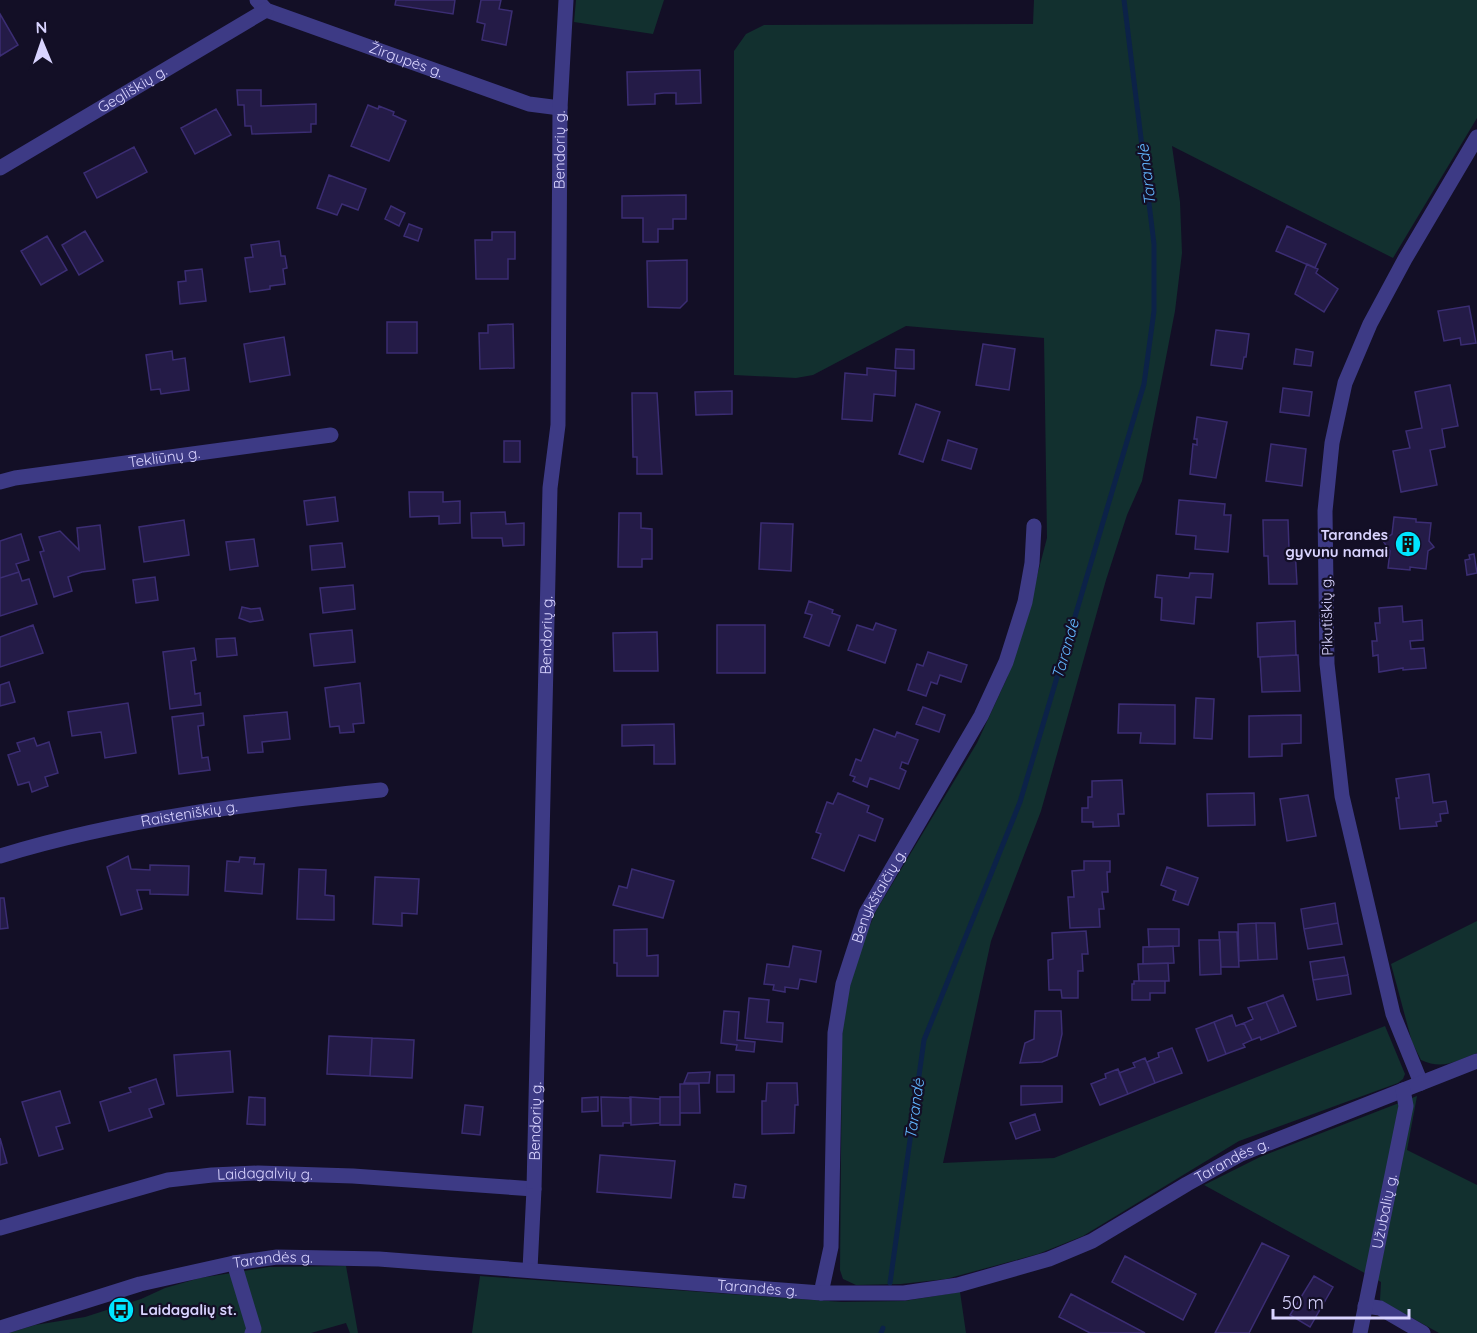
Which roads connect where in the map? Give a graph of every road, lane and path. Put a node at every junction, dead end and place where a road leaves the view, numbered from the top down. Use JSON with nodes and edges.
{"nodes":[{"id":1,"x":566,"y":0,"type":"edge"},
{"id":2,"x":261,"y":5,"type":"edge"},
{"id":3,"x":560,"y":108,"type":"junction"},
{"id":4,"x":1477,"y":137,"type":"edge"},
{"id":5,"x":0,"y":168,"type":"edge"},
{"id":6,"x":331,"y":435,"type":"dead end"},
{"id":7,"x":0,"y":482,"type":"edge"},
{"id":8,"x":1034,"y":526,"type":"dead end"},
{"id":9,"x":381,"y":789,"type":"dead end"},
{"id":10,"x":0,"y":856,"type":"edge"},
{"id":11,"x":1477,"y":1061,"type":"edge"},
{"id":12,"x":1421,"y":1083,"type":"junction"},
{"id":13,"x":1403,"y":1090,"type":"junction"},
{"id":14,"x":534,"y":1189,"type":"junction"},
{"id":15,"x":0,"y":1228,"type":"edge"},
{"id":16,"x":234,"y":1263,"type":"junction"},
{"id":17,"x":530,"y":1269,"type":"junction"},
{"id":18,"x":821,"y":1293,"type":"junction"},
{"id":19,"x":1365,"y":1305,"type":"junction"},
{"id":20,"x":0,"y":1328,"type":"edge"},
{"id":21,"x":252,"y":1333,"type":"edge"},
{"id":22,"x":1360,"y":1333,"type":"edge"},
{"id":23,"x":1424,"y":1333,"type":"edge"}],
"edges":[{"from":1,"to":3,"type":"street","name":"Bendorių g."},
{"from":2,"to":3,"type":"street","name":"Žirgupės g."},
{"from":2,"to":5,"type":"street","name":"Gegliškių g."},
{"from":3,"to":14,"type":"street","name":"Bendorių g."},
{"from":4,"to":12,"type":"street","name":"Pikutiškių g."},
{"from":6,"to":7,"type":"street","name":"Tekliūnų g."},
{"from":8,"to":18,"type":"street","name":"Benykštaičių g."},
{"from":9,"to":10,"type":"street","name":"Raisteniškių g."},
{"from":11,"to":12,"type":"street","name":"Tarandės g."},
{"from":12,"to":13,"type":"street","name":"Tarandės g."},
{"from":13,"to":18,"type":"street","name":"Tarandės g."},
{"from":13,"to":19,"type":"street","name":"Užubalių g."},
{"from":14,"to":15,"type":"street","name":"Laidagalvių g."},
{"from":14,"to":17,"type":"street","name":"Bendorių g."},
{"from":16,"to":17,"type":"street","name":"Tarandės g."},
{"from":16,"to":20,"type":"street","name":"Tarandės g."},
{"from":16,"to":21,"type":"street"},
{"from":17,"to":18,"type":"street","name":"Tarandės g."},
{"from":19,"to":22,"type":"street","name":"Užubalių g."},
{"from":19,"to":23,"type":"street"}]}
